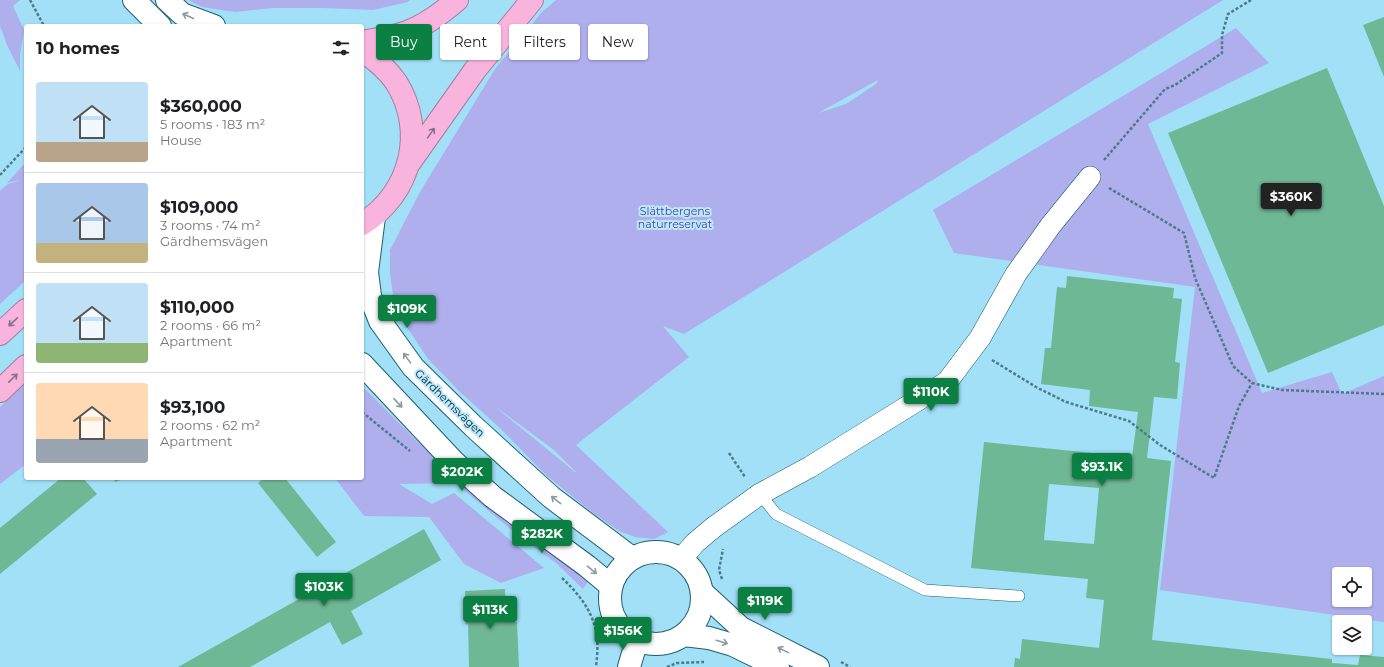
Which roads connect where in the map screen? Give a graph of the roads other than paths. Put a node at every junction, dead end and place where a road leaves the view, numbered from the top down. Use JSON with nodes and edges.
{"nodes":[{"id":1,"x":134,"y":0,"type":"edge"},
{"id":2,"x":166,"y":0,"type":"edge"},
{"id":3,"x":457,"y":0,"type":"edge"},
{"id":4,"x":532,"y":0,"type":"edge"},
{"id":5,"x":158,"y":24,"type":"edge"},
{"id":6,"x":209,"y":24,"type":"edge"},
{"id":7,"x":364,"y":42,"type":"edge"},
{"id":8,"x":364,"y":52,"type":"edge"},
{"id":9,"x":409,"y":165,"type":"junction"},
{"id":10,"x":1090,"y":177,"type":"road end"},
{"id":11,"x":368,"y":220,"type":"edge"},
{"id":12,"x":24,"y":312,"type":"edge"},
{"id":13,"x":0,"y":334,"type":"edge"},
{"id":14,"x":364,"y":366,"type":"edge"},
{"id":15,"x":24,"y":368,"type":"edge"},
{"id":16,"x":0,"y":391,"type":"edge"},
{"id":17,"x":760,"y":494,"type":"junction"},
{"id":18,"x":632,"y":558,"type":"junction"},
{"id":19,"x":681,"y":559,"type":"junction"},
{"id":20,"x":611,"y":586,"type":"junction"},
{"id":21,"x":702,"y":592,"type":"junction"},
{"id":22,"x":1019,"y":596,"type":"dead end"},
{"id":23,"x":684,"y":635,"type":"junction"},
{"id":24,"x":637,"y":640,"type":"junction"},
{"id":25,"x":629,"y":667,"type":"edge"},
{"id":26,"x":778,"y":667,"type":"edge"},
{"id":27,"x":818,"y":667,"type":"edge"}],
"edges":[{"from":1,"to":5,"type":"main road"},
{"from":6,"to":2,"type":"main road","one_way":true},
{"from":3,"to":7,"type":"highway"},
{"from":9,"to":4,"type":"highway","one_way":true},
{"from":8,"to":9,"type":"highway"},
{"from":9,"to":11,"type":"highway"},
{"from":10,"to":17,"type":"street"},
{"from":18,"to":11,"type":"main road","name":"Gärdhemsvägen","one_way":true},
{"from":12,"to":13,"type":"highway","one_way":true},
{"from":14,"to":20,"type":"main road","one_way":true},
{"from":16,"to":15,"type":"highway","one_way":true},
{"from":17,"to":19,"type":"street"},
{"from":17,"to":22,"type":"lane"},
{"from":18,"to":19,"type":"main road"},
{"from":18,"to":20,"type":"main road"},
{"from":19,"to":21,"type":"main road"},
{"from":20,"to":24,"type":"main road"},
{"from":21,"to":23,"type":"main road"},
{"from":27,"to":21,"type":"main road","one_way":true},
{"from":23,"to":24,"type":"main road"},
{"from":23,"to":26,"type":"main road","one_way":true},
{"from":24,"to":25,"type":"main road"}]}
